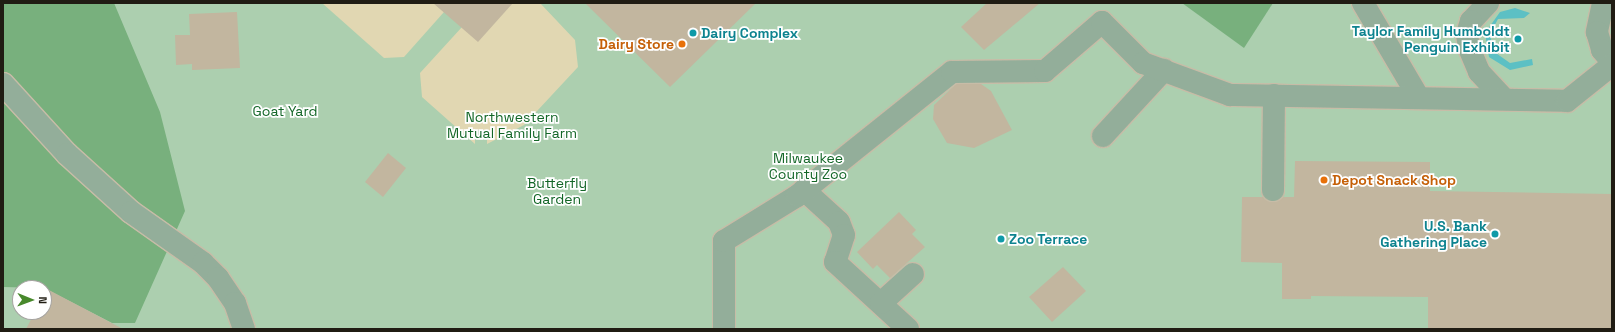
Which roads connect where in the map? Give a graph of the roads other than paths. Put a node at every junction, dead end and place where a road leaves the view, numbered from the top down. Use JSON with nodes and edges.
{"nodes":[{"id":1,"x":1363,"y":3,"type":"edge"},
{"id":2,"x":1488,"y":3,"type":"edge"},
{"id":3,"x":1603,"y":3,"type":"edge"},
{"id":4,"x":1612,"y":62,"type":"edge"},
{"id":5,"x":1612,"y":65,"type":"edge"},
{"id":6,"x":1164,"y":70,"type":"junction"},
{"id":7,"x":3,"y":84,"type":"edge"},
{"id":8,"x":1274,"y":96,"type":"junction"},
{"id":9,"x":1418,"y":98,"type":"junction"},
{"id":10,"x":1504,"y":100,"type":"junction"},
{"id":11,"x":1103,"y":136,"type":"dead end"},
{"id":12,"x":804,"y":190,"type":"junction"},
{"id":13,"x":1273,"y":190,"type":"dead end"},
{"id":14,"x":913,"y":274,"type":"dead end"},
{"id":15,"x":881,"y":303,"type":"junction"},
{"id":16,"x":244,"y":329,"type":"edge"},
{"id":17,"x":724,"y":329,"type":"edge"},
{"id":18,"x":908,"y":329,"type":"edge"}],
"edges":[{"from":1,"to":9,"type":"street"},
{"from":2,"to":10,"type":"street"},
{"from":3,"to":4,"type":"street"},
{"from":5,"to":10,"type":"street"},
{"from":6,"to":8,"type":"street"},
{"from":6,"to":11,"type":"street"},
{"from":6,"to":12,"type":"street"},
{"from":7,"to":16,"type":"street"},
{"from":8,"to":9,"type":"street"},
{"from":8,"to":13,"type":"street"},
{"from":9,"to":10,"type":"street"},
{"from":12,"to":15,"type":"street"},
{"from":12,"to":17,"type":"street"},
{"from":14,"to":15,"type":"street"},
{"from":15,"to":18,"type":"street"}]}
